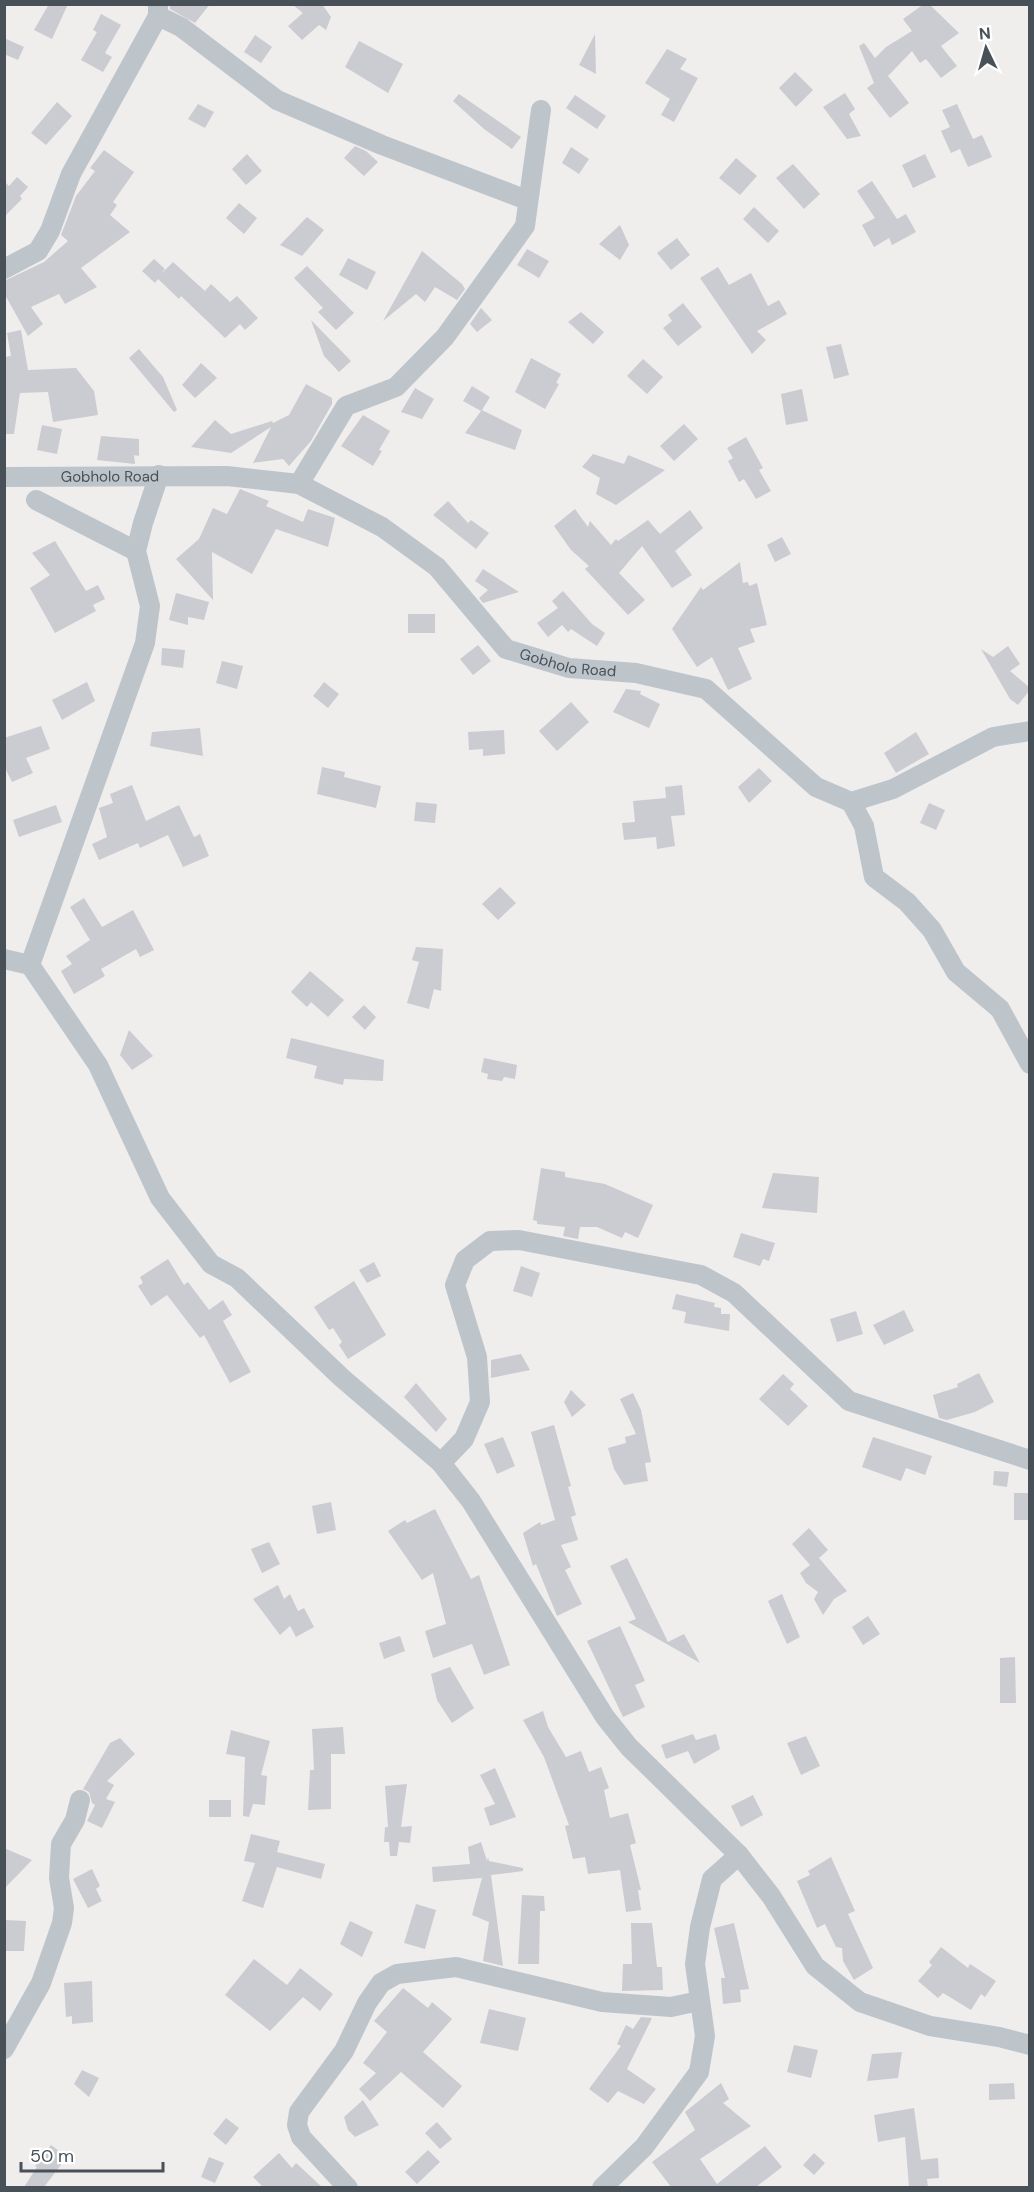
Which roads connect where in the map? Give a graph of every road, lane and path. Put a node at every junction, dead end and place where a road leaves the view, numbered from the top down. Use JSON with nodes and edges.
{"nodes":[{"id":1,"x":158,"y":10,"type":"edge"},
{"id":2,"x":541,"y":110,"type":"dead end"},
{"id":3,"x":527,"y":200,"type":"junction"},
{"id":4,"x":4,"y":269,"type":"edge"},
{"id":5,"x":159,"y":475,"type":"junction"},
{"id":6,"x":4,"y":477,"type":"edge"},
{"id":7,"x":299,"y":484,"type":"junction"},
{"id":8,"x":36,"y":500,"type":"dead end"},
{"id":9,"x":136,"y":551,"type":"junction"},
{"id":10,"x":1029,"y":731,"type":"edge"},
{"id":11,"x":851,"y":802,"type":"junction"},
{"id":12,"x":4,"y":959,"type":"edge"},
{"id":13,"x":30,"y":965,"type":"junction"},
{"id":14,"x":1029,"y":1064,"type":"edge"},
{"id":15,"x":1029,"y":1460,"type":"edge"},
{"id":16,"x":441,"y":1464,"type":"junction"},
{"id":17,"x":80,"y":1800,"type":"dead end"},
{"id":18,"x":739,"y":1856,"type":"junction"},
{"id":19,"x":699,"y":2001,"type":"junction"},
{"id":20,"x":1029,"y":2045,"type":"edge"},
{"id":21,"x":4,"y":2049,"type":"edge"},
{"id":22,"x":348,"y":2187,"type":"edge"},
{"id":23,"x":602,"y":2187,"type":"edge"}],
"edges":[{"from":1,"to":3,"type":"street"},
{"from":1,"to":4,"type":"street"},
{"from":2,"to":3,"type":"street"},
{"from":3,"to":7,"type":"street"},
{"from":5,"to":6,"type":"street","name":"Gobholo Road"},
{"from":5,"to":7,"type":"street","name":"Gobholo Road"},
{"from":5,"to":9,"type":"street"},
{"from":7,"to":11,"type":"street","name":"Gobholo Road"},
{"from":8,"to":9,"type":"street"},
{"from":9,"to":13,"type":"street"},
{"from":10,"to":11,"type":"street"},
{"from":11,"to":14,"type":"street"},
{"from":12,"to":13,"type":"street"},
{"from":13,"to":16,"type":"street"},
{"from":15,"to":16,"type":"street"},
{"from":16,"to":18,"type":"street"},
{"from":17,"to":21,"type":"street"},
{"from":18,"to":19,"type":"street"},
{"from":18,"to":20,"type":"street"},
{"from":19,"to":22,"type":"street"},
{"from":19,"to":23,"type":"street"}]}
